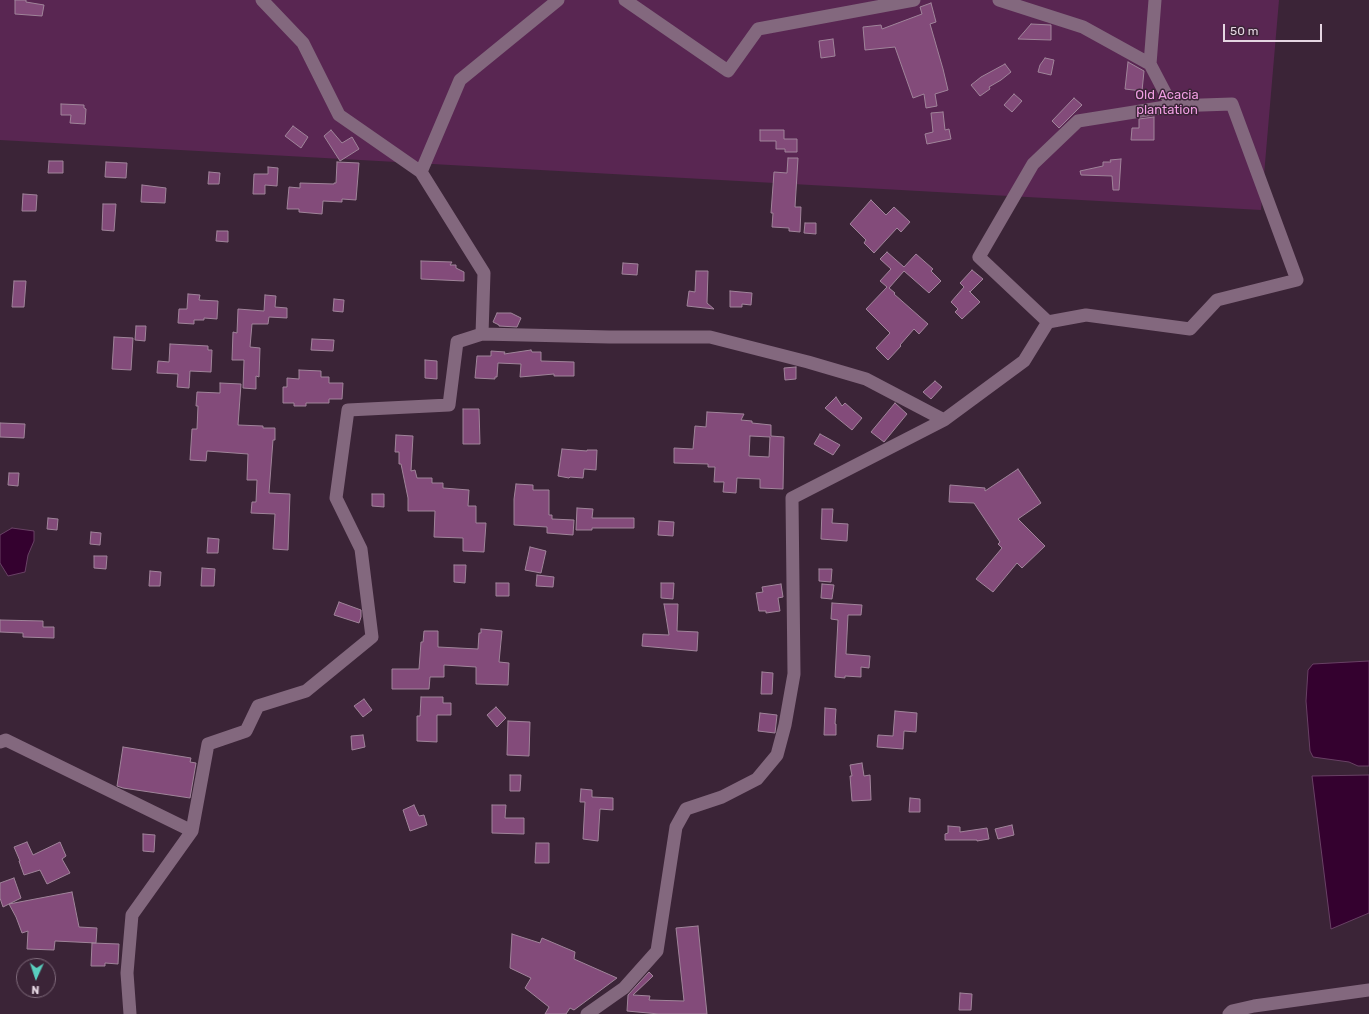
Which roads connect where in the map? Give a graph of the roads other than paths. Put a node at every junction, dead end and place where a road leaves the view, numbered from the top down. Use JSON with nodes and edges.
{"nodes":[{"id":1,"x":262,"y":0,"type":"edge"},
{"id":2,"x":558,"y":0,"type":"edge"},
{"id":3,"x":625,"y":0,"type":"edge"},
{"id":4,"x":914,"y":0,"type":"edge"},
{"id":5,"x":998,"y":0,"type":"edge"},
{"id":6,"x":1155,"y":0,"type":"edge"},
{"id":7,"x":1150,"y":64,"type":"junction"},
{"id":8,"x":1172,"y":106,"type":"junction"},
{"id":9,"x":421,"y":172,"type":"junction"},
{"id":10,"x":1048,"y":322,"type":"junction"},
{"id":11,"x":482,"y":334,"type":"junction"},
{"id":12,"x":944,"y":420,"type":"junction"},
{"id":13,"x":0,"y":742,"type":"edge"},
{"id":14,"x":192,"y":831,"type":"junction"},
{"id":15,"x":1369,"y":990,"type":"edge"},
{"id":16,"x":130,"y":1014,"type":"edge"},
{"id":17,"x":587,"y":1014,"type":"edge"},
{"id":18,"x":1229,"y":1014,"type":"edge"}],
"edges":[{"from":1,"to":9,"type":"street"},
{"from":2,"to":9,"type":"street"},
{"from":3,"to":4,"type":"street"},
{"from":5,"to":7,"type":"street"},
{"from":6,"to":7,"type":"street"},
{"from":7,"to":8,"type":"street"},
{"from":8,"to":10,"type":"street"},
{"from":8,"to":10,"type":"street"},
{"from":9,"to":11,"type":"street"},
{"from":10,"to":12,"type":"street"},
{"from":11,"to":12,"type":"street"},
{"from":11,"to":14,"type":"street"},
{"from":12,"to":17,"type":"street"},
{"from":13,"to":14,"type":"street"},
{"from":14,"to":16,"type":"street"},
{"from":15,"to":18,"type":"street"}]}
